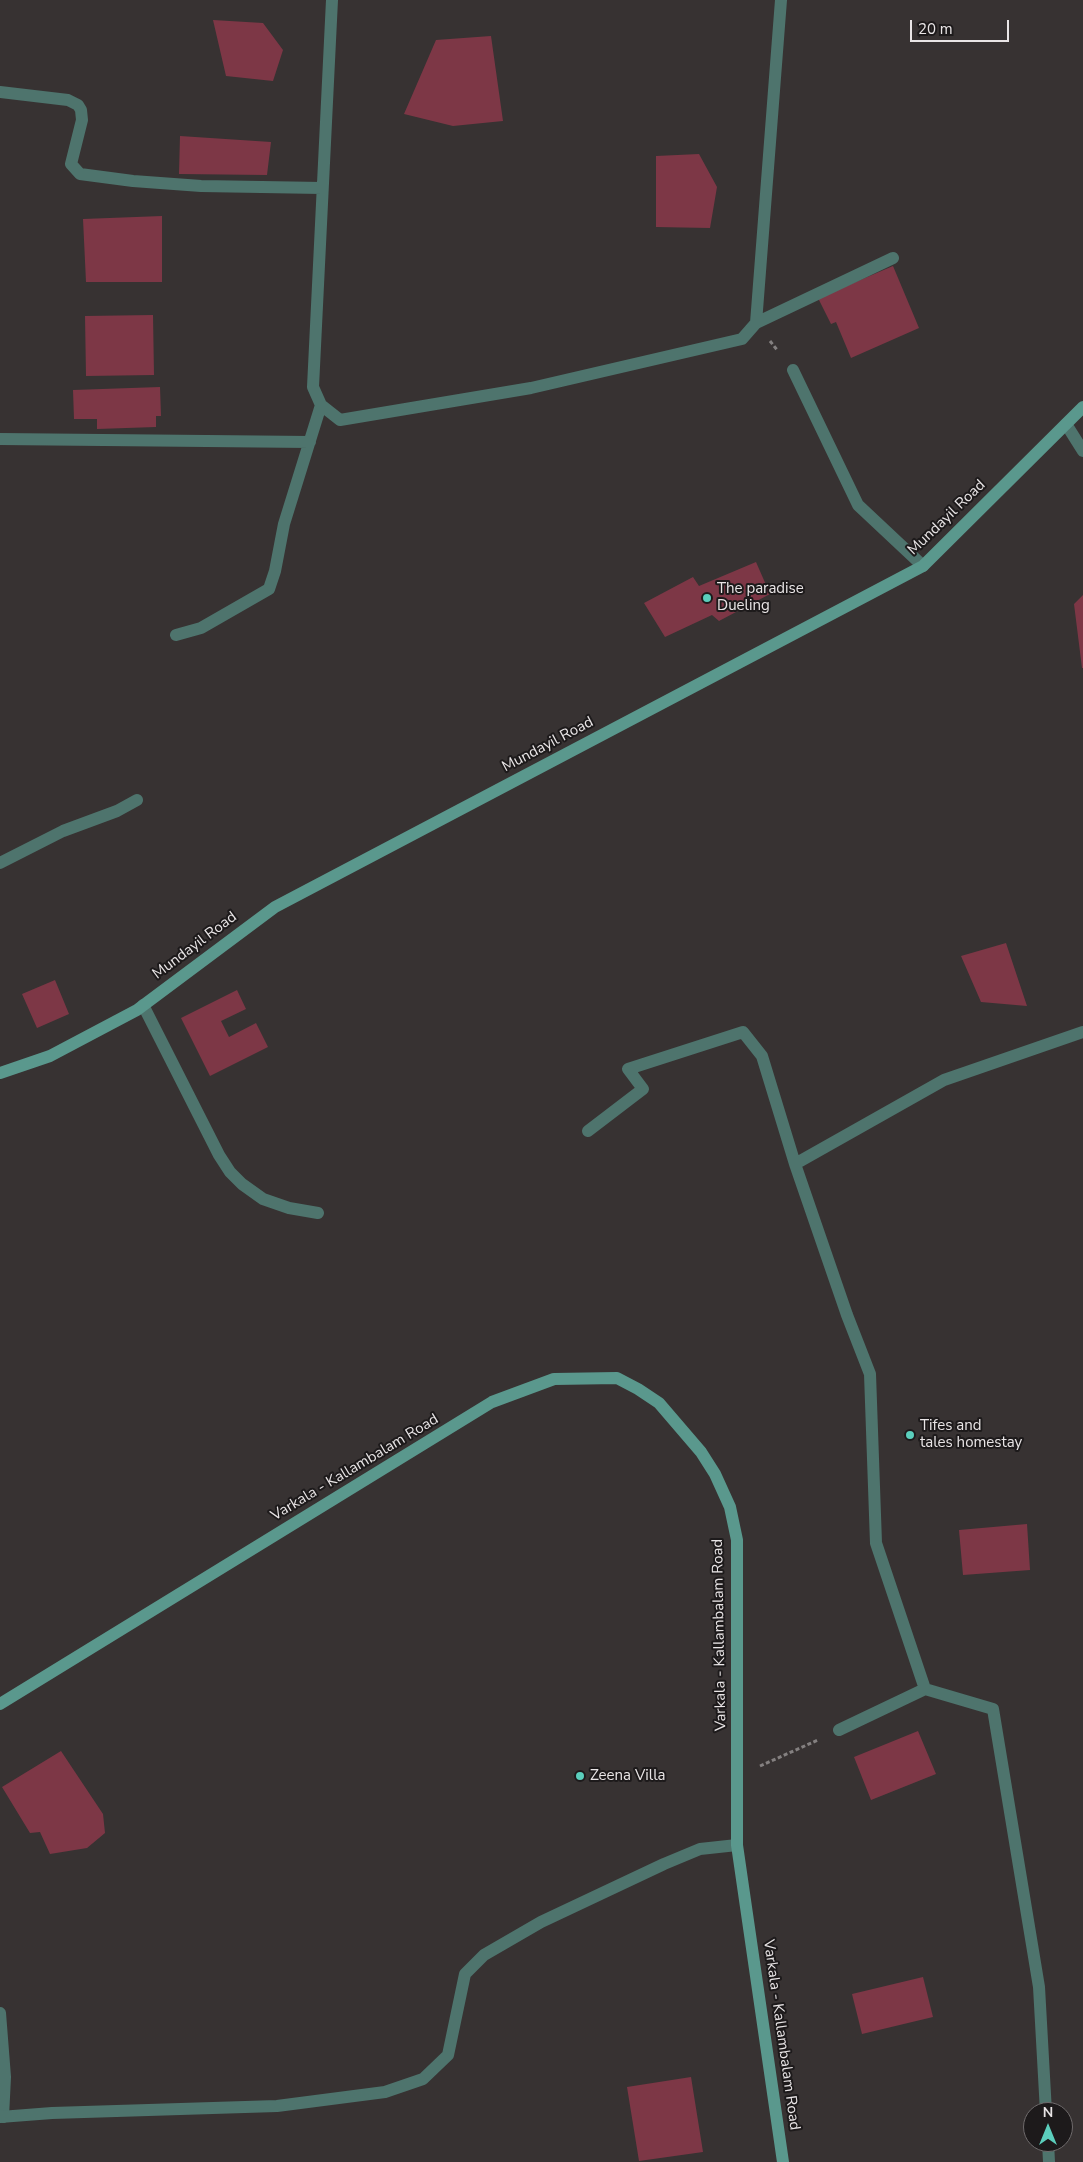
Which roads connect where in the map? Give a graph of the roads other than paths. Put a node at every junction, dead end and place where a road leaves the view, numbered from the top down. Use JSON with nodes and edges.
{"nodes":[{"id":1,"x":332,"y":0,"type":"edge"},
{"id":2,"x":780,"y":0,"type":"edge"},
{"id":3,"x":0,"y":92,"type":"edge"},
{"id":4,"x":322,"y":188,"type":"junction"},
{"id":5,"x":893,"y":258,"type":"dead end"},
{"id":6,"x":756,"y":322,"type":"junction"},
{"id":7,"x":793,"y":370,"type":"road end"},
{"id":8,"x":321,"y":405,"type":"junction"},
{"id":9,"x":1083,"y":407,"type":"edge"},
{"id":10,"x":1066,"y":424,"type":"junction"},
{"id":11,"x":0,"y":439,"type":"edge"},
{"id":12,"x":310,"y":442,"type":"junction"},
{"id":13,"x":1083,"y":451,"type":"edge"},
{"id":14,"x":923,"y":566,"type":"junction"},
{"id":15,"x":176,"y":635,"type":"dead end"},
{"id":16,"x":137,"y":800,"type":"dead end"},
{"id":17,"x":0,"y":863,"type":"edge"},
{"id":18,"x":143,"y":1005,"type":"junction"},
{"id":19,"x":1083,"y":1032,"type":"edge"},
{"id":20,"x":0,"y":1073,"type":"edge"},
{"id":21,"x":588,"y":1131,"type":"dead end"},
{"id":22,"x":796,"y":1164,"type":"junction"},
{"id":23,"x":318,"y":1213,"type":"dead end"},
{"id":24,"x":925,"y":1689,"type":"junction"},
{"id":25,"x":0,"y":1704,"type":"edge"},
{"id":26,"x":839,"y":1730,"type":"road end"},
{"id":27,"x":737,"y":1845,"type":"junction"},
{"id":28,"x":0,"y":2013,"type":"edge"},
{"id":29,"x":1045,"y":2102,"type":"edge"},
{"id":30,"x":1,"y":2117,"type":"edge"},
{"id":31,"x":783,"y":2162,"type":"edge"}],
"edges":[{"from":1,"to":4,"type":"street"},
{"from":2,"to":6,"type":"street"},
{"from":3,"to":4,"type":"street"},
{"from":4,"to":8,"type":"street"},
{"from":5,"to":6,"type":"street"},
{"from":6,"to":8,"type":"street"},
{"from":7,"to":14,"type":"street"},
{"from":8,"to":12,"type":"street"},
{"from":9,"to":10,"type":"main road","name":"Mundayil Road"},
{"from":10,"to":13,"type":"street"},
{"from":10,"to":14,"type":"main road","name":"Mundayil Road"},
{"from":11,"to":12,"type":"street"},
{"from":12,"to":15,"type":"street"},
{"from":14,"to":18,"type":"main road","name":"Mundayil Road"},
{"from":16,"to":17,"type":"street"},
{"from":18,"to":20,"type":"main road","name":"Mundayil Road"},
{"from":18,"to":23,"type":"street"},
{"from":19,"to":22,"type":"street"},
{"from":21,"to":22,"type":"street"},
{"from":22,"to":24,"type":"street"},
{"from":24,"to":26,"type":"street"},
{"from":24,"to":29,"type":"street"},
{"from":25,"to":27,"type":"main road","name":"Varkala - Kallambalam Road"},
{"from":27,"to":30,"type":"street"},
{"from":27,"to":31,"type":"main road","name":"Varkala - Kallambalam Road"},
{"from":28,"to":30,"type":"street"}]}
